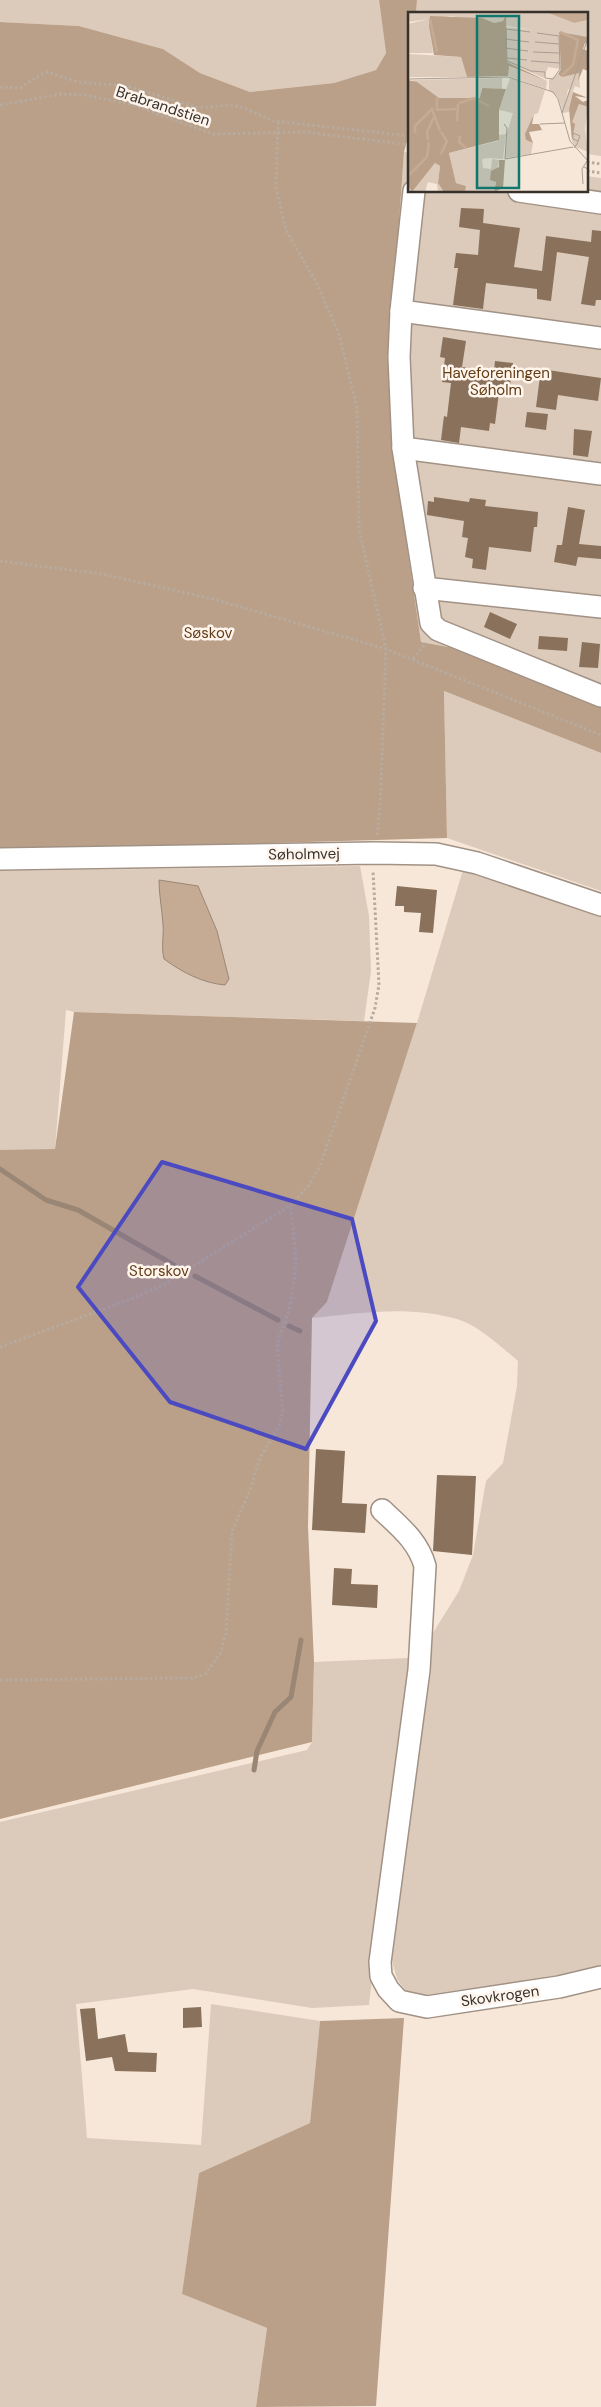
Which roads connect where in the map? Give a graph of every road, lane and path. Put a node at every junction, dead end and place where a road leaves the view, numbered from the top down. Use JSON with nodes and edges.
{"nodes":[{"id":1,"x":0,"y":87,"type":"edge"},
{"id":2,"x":0,"y":105,"type":"edge"},
{"id":3,"x":278,"y":122,"type":"junction"},
{"id":4,"x":277,"y":131,"type":"junction"},
{"id":5,"x":408,"y":136,"type":"edge"},
{"id":6,"x":408,"y":145,"type":"edge"},
{"id":7,"x":588,"y":162,"type":"edge"},
{"id":8,"x":601,"y":164,"type":"edge"},
{"id":9,"x":588,"y":171,"type":"edge"},
{"id":10,"x":601,"y":173,"type":"edge"},
{"id":11,"x":414,"y":192,"type":"edge"},
{"id":12,"x":526,"y":192,"type":"edge"},
{"id":13,"x":601,"y":203,"type":"edge"},
{"id":14,"x":401,"y":311,"type":"junction"},
{"id":15,"x":601,"y":338,"type":"edge"},
{"id":16,"x":403,"y":448,"type":"junction"},
{"id":17,"x":601,"y":474,"type":"edge"},
{"id":18,"x":0,"y":561,"type":"edge"},
{"id":19,"x":424,"y":588,"type":"junction"},
{"id":20,"x":601,"y":607,"type":"edge"},
{"id":21,"x":386,"y":649,"type":"junction"},
{"id":22,"x":601,"y":696,"type":"edge"},
{"id":23,"x":601,"y":735,"type":"edge"},
{"id":24,"x":374,"y":852,"type":"junction"},
{"id":25,"x":0,"y":859,"type":"edge"},
{"id":26,"x":601,"y":905,"type":"edge"},
{"id":27,"x":291,"y":1205,"type":"junction"},
{"id":28,"x":0,"y":1347,"type":"edge"},
{"id":29,"x":382,"y":1510,"type":"dead end"},
{"id":30,"x":0,"y":1680,"type":"edge"},
{"id":31,"x":601,"y":1977,"type":"edge"}],
"edges":[{"from":1,"to":3,"type":"path"},
{"from":2,"to":4,"type":"path","name":"Brabrandstien"},
{"from":3,"to":4,"type":"path"},
{"from":3,"to":5,"type":"path"},
{"from":4,"to":6,"type":"path","name":"Brabrandstien"},
{"from":4,"to":21,"type":"path"},
{"from":7,"to":8,"type":"path"},
{"from":9,"to":10,"type":"path"},
{"from":11,"to":14,"type":"street"},
{"from":12,"to":13,"type":"street"},
{"from":14,"to":15,"type":"street"},
{"from":14,"to":16,"type":"street"},
{"from":16,"to":17,"type":"street"},
{"from":16,"to":19,"type":"street"},
{"from":18,"to":21,"type":"path"},
{"from":19,"to":20,"type":"street"},
{"from":19,"to":22,"type":"street"},
{"from":21,"to":23,"type":"path"},
{"from":21,"to":24,"type":"path"},
{"from":24,"to":25,"type":"street","name":"Søholmvej"},
{"from":24,"to":26,"type":"street","name":"Søholmvej"},
{"from":24,"to":27,"type":"path"},
{"from":27,"to":28,"type":"path"},
{"from":27,"to":30,"type":"path"},
{"from":29,"to":31,"type":"street","name":"Skovkrogen"}]}
